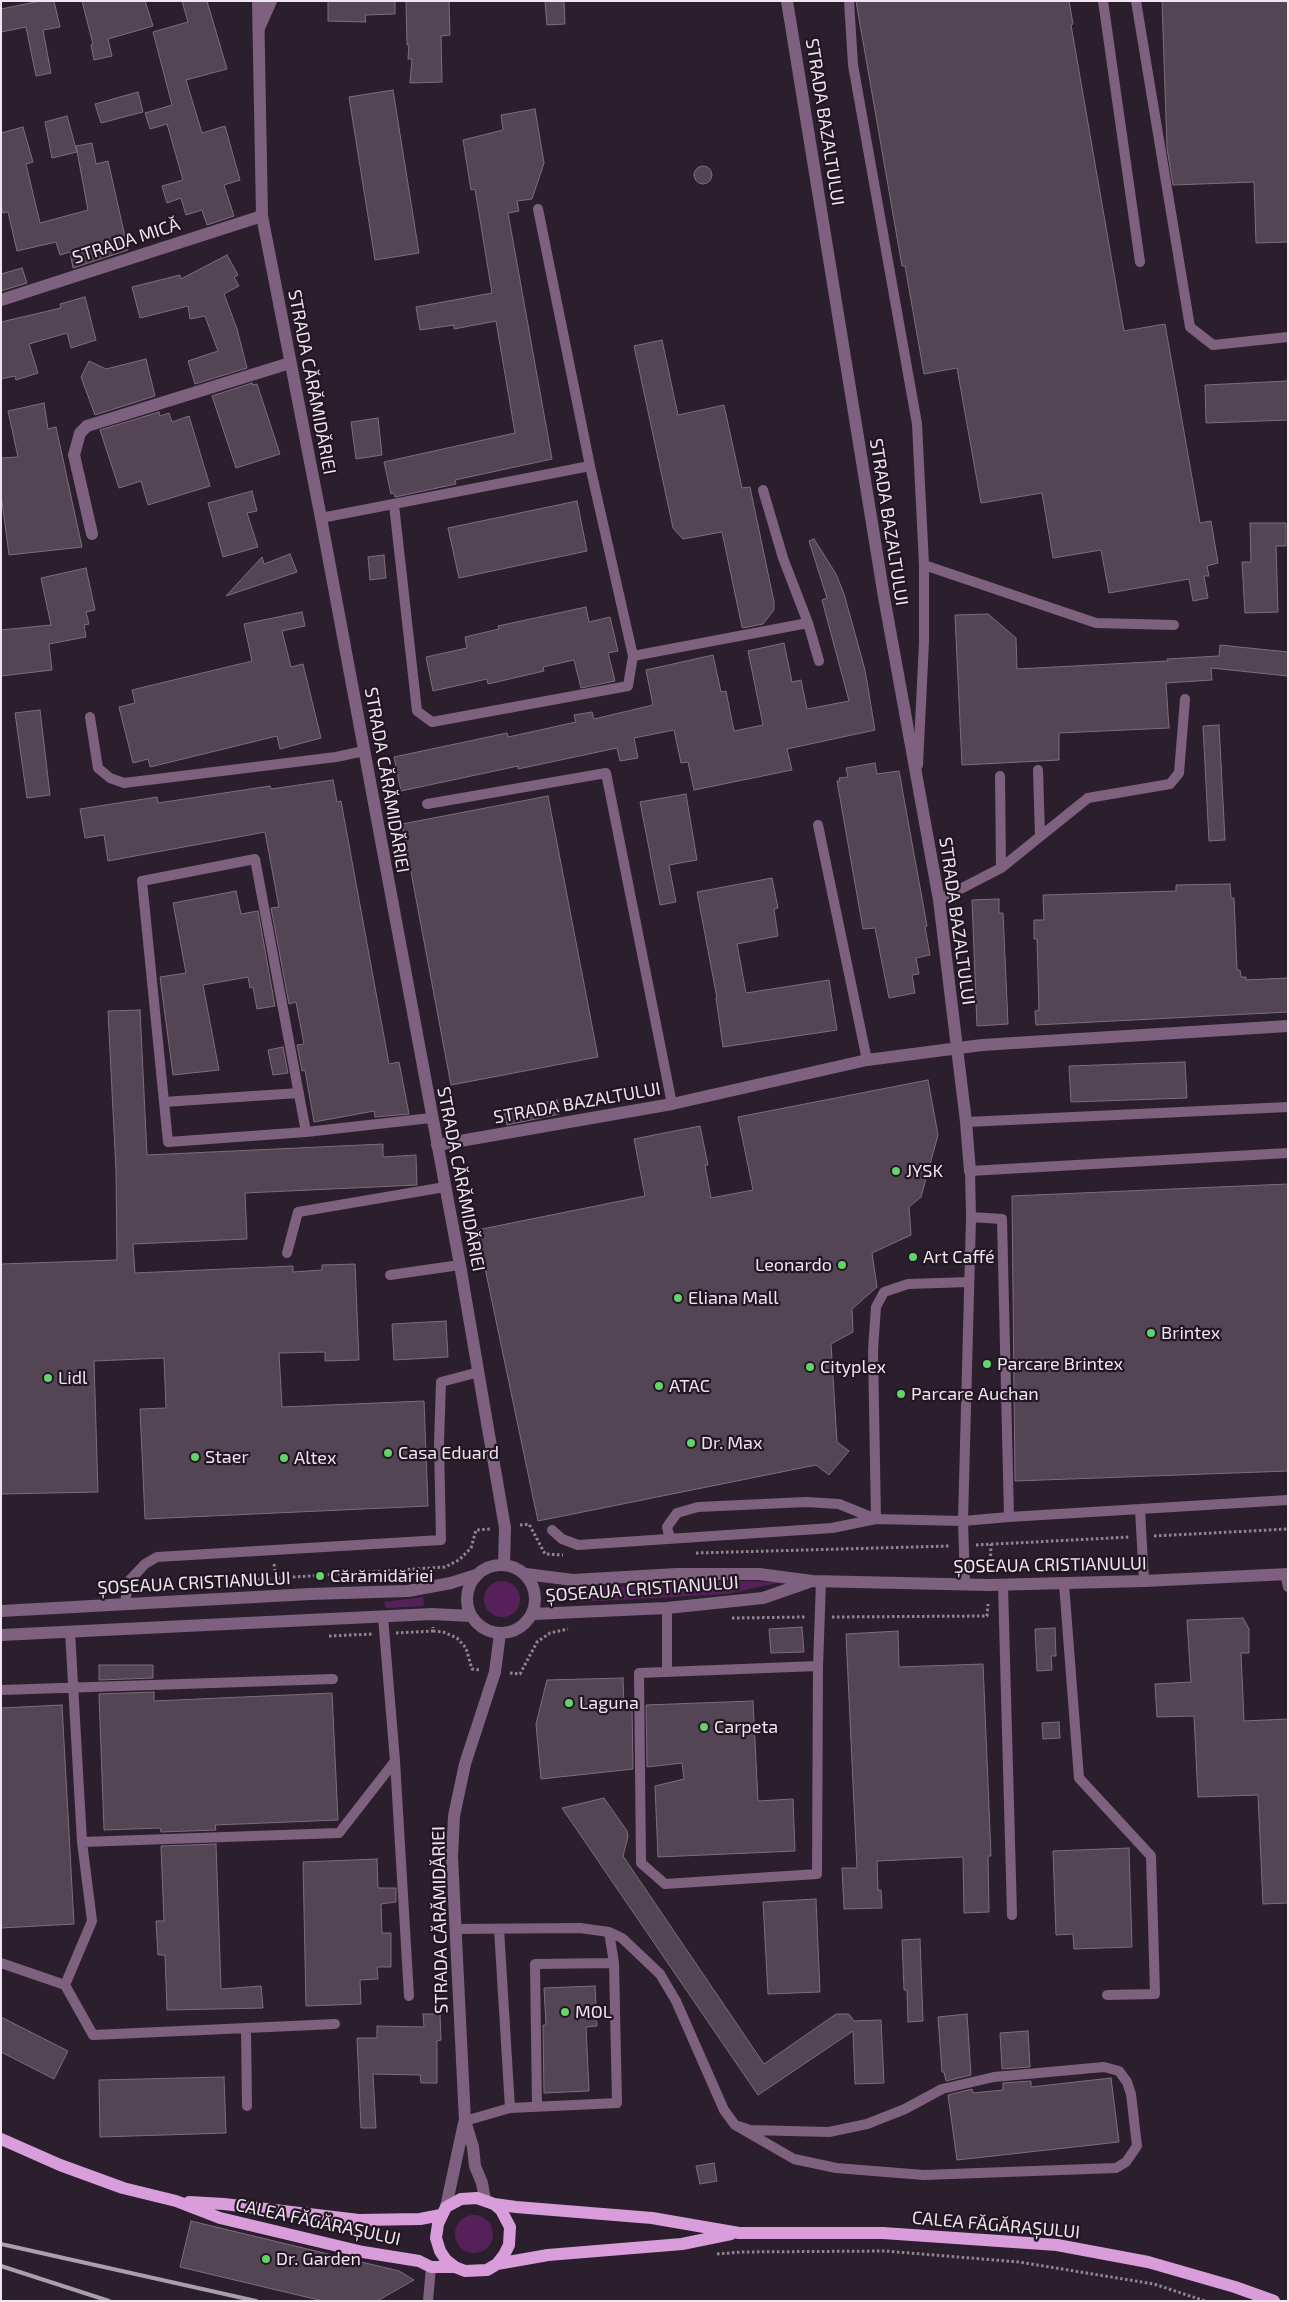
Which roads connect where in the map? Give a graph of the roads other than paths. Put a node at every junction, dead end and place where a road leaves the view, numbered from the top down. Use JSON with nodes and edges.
{"nodes":[{"id":1,"x":258,"y":1,"type":"edge"},
{"id":2,"x":271,"y":1,"type":"edge"},
{"id":3,"x":787,"y":1,"type":"edge"},
{"id":4,"x":849,"y":1,"type":"edge"},
{"id":5,"x":1103,"y":1,"type":"edge"},
{"id":6,"x":1136,"y":1,"type":"edge"},
{"id":7,"x":258,"y":28,"type":"junction"},
{"id":8,"x":538,"y":209,"type":"dead end"},
{"id":9,"x":262,"y":216,"type":"junction"},
{"id":10,"x":1140,"y":262,"type":"dead end"},
{"id":11,"x":1,"y":300,"type":"edge"},
{"id":12,"x":1288,"y":336,"type":"edge"},
{"id":13,"x":290,"y":363,"type":"junction"},
{"id":14,"x":590,"y":466,"type":"junction"},
{"id":15,"x":763,"y":490,"type":"dead end"},
{"id":16,"x":394,"y":505,"type":"junction"},
{"id":17,"x":321,"y":518,"type":"junction"},
{"id":18,"x":92,"y":534,"type":"dead end"},
{"id":19,"x":924,"y":565,"type":"junction"},
{"id":20,"x":808,"y":622,"type":"junction"},
{"id":21,"x":1174,"y":625,"type":"dead end"},
{"id":22,"x":633,"y":656,"type":"junction"},
{"id":23,"x":819,"y":660,"type":"dead end"},
{"id":24,"x":1185,"y":699,"type":"dead end"},
{"id":25,"x":90,"y":717,"type":"dead end"},
{"id":26,"x":364,"y":751,"type":"junction"},
{"id":27,"x":1038,"y":770,"type":"dead end"},
{"id":28,"x":1000,"y":776,"type":"dead end"},
{"id":29,"x":917,"y":780,"type":"junction"},
{"id":30,"x":426,"y":804,"type":"dead end"},
{"id":31,"x":818,"y":825,"type":"dead end"},
{"id":32,"x":1040,"y":835,"type":"junction"},
{"id":33,"x":1001,"y":868,"type":"junction"},
{"id":34,"x":939,"y":900,"type":"junction"},
{"id":35,"x":1288,"y":1026,"type":"edge"},
{"id":36,"x":958,"y":1048,"type":"junction"},
{"id":37,"x":867,"y":1060,"type":"junction"},
{"id":38,"x":299,"y":1093,"type":"junction"},
{"id":39,"x":164,"y":1102,"type":"junction"},
{"id":40,"x":672,"y":1104,"type":"junction"},
{"id":41,"x":1288,"y":1107,"type":"edge"},
{"id":42,"x":431,"y":1118,"type":"junction"},
{"id":43,"x":966,"y":1122,"type":"junction"},
{"id":44,"x":306,"y":1132,"type":"junction"},
{"id":45,"x":437,"y":1145,"type":"junction"},
{"id":46,"x":1288,"y":1153,"type":"edge"},
{"id":47,"x":970,"y":1171,"type":"junction"},
{"id":48,"x":445,"y":1187,"type":"junction"},
{"id":49,"x":971,"y":1217,"type":"junction"},
{"id":50,"x":287,"y":1252,"type":"dead end"},
{"id":51,"x":460,"y":1265,"type":"junction"},
{"id":52,"x":390,"y":1275,"type":"dead end"},
{"id":53,"x":969,"y":1282,"type":"junction"},
{"id":54,"x":479,"y":1372,"type":"junction"},
{"id":55,"x":1288,"y":1500,"type":"edge"},
{"id":56,"x":1140,"y":1509,"type":"junction"},
{"id":57,"x":1009,"y":1516,"type":"junction"},
{"id":58,"x":876,"y":1519,"type":"junction"},
{"id":59,"x":963,"y":1521,"type":"junction"},
{"id":60,"x":552,"y":1530,"type":"dead end"},
{"id":61,"x":670,"y":1539,"type":"junction"},
{"id":62,"x":504,"y":1564,"type":"junction"},
{"id":63,"x":526,"y":1574,"type":"junction"},
{"id":64,"x":476,"y":1575,"type":"junction"},
{"id":65,"x":1287,"y":1578,"type":"edge"},
{"id":66,"x":816,"y":1581,"type":"junction"},
{"id":67,"x":1144,"y":1582,"type":"junction"},
{"id":68,"x":965,"y":1584,"type":"junction"},
{"id":69,"x":1064,"y":1584,"type":"junction"},
{"id":70,"x":1004,"y":1585,"type":"junction"},
{"id":71,"x":126,"y":1604,"type":"junction"},
{"id":72,"x":667,"y":1608,"type":"junction"},
{"id":73,"x":1,"y":1611,"type":"edge"},
{"id":74,"x":532,"y":1614,"type":"junction"},
{"id":75,"x":471,"y":1616,"type":"junction"},
{"id":76,"x":383,"y":1617,"type":"junction"},
{"id":77,"x":70,"y":1631,"type":"junction"},
{"id":78,"x":500,"y":1633,"type":"junction"},
{"id":79,"x":1,"y":1635,"type":"edge"},
{"id":80,"x":818,"y":1666,"type":"junction"},
{"id":81,"x":667,"y":1671,"type":"junction"},
{"id":82,"x":333,"y":1679,"type":"dead end"},
{"id":83,"x":73,"y":1689,"type":"junction"},
{"id":84,"x":1,"y":1690,"type":"edge"},
{"id":85,"x":395,"y":1761,"type":"junction"},
{"id":86,"x":82,"y":1842,"type":"junction"},
{"id":87,"x":1012,"y":1915,"type":"dead end"},
{"id":88,"x":455,"y":1929,"type":"junction"},
{"id":89,"x":498,"y":1929,"type":"junction"},
{"id":90,"x":609,"y":1932,"type":"junction"},
{"id":91,"x":1,"y":1963,"type":"edge"},
{"id":92,"x":614,"y":1963,"type":"junction"},
{"id":93,"x":65,"y":1985,"type":"junction"},
{"id":94,"x":1107,"y":1995,"type":"dead end"},
{"id":95,"x":409,"y":1996,"type":"dead end"},
{"id":96,"x":335,"y":2024,"type":"dead end"},
{"id":97,"x":246,"y":2029,"type":"junction"},
{"id":98,"x":247,"y":2106,"type":"dead end"},
{"id":99,"x":537,"y":2106,"type":"junction"},
{"id":100,"x":510,"y":2108,"type":"junction"},
{"id":101,"x":465,"y":2121,"type":"junction"},
{"id":102,"x":735,"y":2125,"type":"junction"},
{"id":103,"x":1,"y":2139,"type":"edge"},
{"id":104,"x":176,"y":2201,"type":"junction"},
{"id":105,"x":489,"y":2202,"type":"junction"},
{"id":106,"x":444,"y":2211,"type":"junction"},
{"id":107,"x":739,"y":2232,"type":"junction"},
{"id":108,"x":497,"y":2264,"type":"junction"},
{"id":109,"x":431,"y":2267,"type":"junction"},
{"id":110,"x":455,"y":2267,"type":"junction"},
{"id":111,"x":428,"y":2301,"type":"edge"},
{"id":112,"x":1274,"y":2301,"type":"edge"}],
"edges":[{"from":1,"to":7,"type":"street","name":"STRADA CĂRĂMIDĂRIEI"},
{"from":2,"to":7,"type":"street"},
{"from":3,"to":29,"type":"street","name":"STRADA BAZALTULUI"},
{"from":4,"to":19,"type":"lane"},
{"from":5,"to":10,"type":"lane"},
{"from":6,"to":12,"type":"lane"},
{"from":7,"to":9,"type":"street","name":"STRADA CĂRĂMIDĂRIEI"},
{"from":8,"to":14,"type":"lane"},
{"from":9,"to":11,"type":"street","name":"STRADA MICĂ"},
{"from":9,"to":13,"type":"street","name":"STRADA CĂRĂMIDĂRIEI"},
{"from":13,"to":17,"type":"street","name":"STRADA CĂRĂMIDĂRIEI"},
{"from":13,"to":18,"type":"street"},
{"from":14,"to":16,"type":"lane"},
{"from":14,"to":22,"type":"lane"},
{"from":15,"to":20,"type":"lane"},
{"from":16,"to":17,"type":"lane"},
{"from":16,"to":22,"type":"lane"},
{"from":17,"to":26,"type":"street","name":"STRADA CĂRĂMIDĂRIEI"},
{"from":19,"to":21,"type":"lane"},
{"from":19,"to":29,"type":"lane"},
{"from":20,"to":22,"type":"lane"},
{"from":20,"to":23,"type":"lane"},
{"from":24,"to":32,"type":"lane"},
{"from":25,"to":26,"type":"lane"},
{"from":26,"to":42,"type":"street","name":"STRADA CĂRĂMIDĂRIEI"},
{"from":27,"to":32,"type":"lane"},
{"from":28,"to":33,"type":"lane"},
{"from":29,"to":34,"type":"street","name":"STRADA BAZALTULUI"},
{"from":30,"to":40,"type":"lane"},
{"from":31,"to":37,"type":"lane"},
{"from":32,"to":33,"type":"lane"},
{"from":33,"to":34,"type":"lane"},
{"from":34,"to":36,"type":"street","name":"STRADA BAZALTULUI"},
{"from":35,"to":36,"type":"street","name":"STRADA BAZALTULUI"},
{"from":36,"to":37,"type":"street","name":"STRADA BAZALTULUI"},
{"from":36,"to":43,"type":"street","name":"STRADA BAZALTULUI"},
{"from":37,"to":40,"type":"street","name":"STRADA BAZALTULUI"},
{"from":38,"to":39,"type":"lane"},
{"from":38,"to":39,"type":"lane"},
{"from":38,"to":44,"type":"lane"},
{"from":39,"to":44,"type":"lane"},
{"from":40,"to":45,"type":"street","name":"STRADA BAZALTULUI"},
{"from":41,"to":43,"type":"lane"},
{"from":42,"to":44,"type":"lane"},
{"from":42,"to":45,"type":"street","name":"STRADA CĂRĂMIDĂRIEI"},
{"from":43,"to":47,"type":"street","name":"STRADA BAZALTULUI"},
{"from":45,"to":48,"type":"street","name":"STRADA CĂRĂMIDĂRIEI"},
{"from":46,"to":47,"type":"lane"},
{"from":47,"to":49,"type":"lane"},
{"from":48,"to":50,"type":"lane"},
{"from":48,"to":51,"type":"street","name":"STRADA CĂRĂMIDĂRIEI"},
{"from":49,"to":53,"type":"lane"},
{"from":49,"to":57,"type":"lane"},
{"from":51,"to":52,"type":"lane"},
{"from":51,"to":54,"type":"street","name":"STRADA CĂRĂMIDĂRIEI"},
{"from":53,"to":58,"type":"lane"},
{"from":53,"to":59,"type":"lane"},
{"from":54,"to":62,"type":"street","name":"STRADA CĂRĂMIDĂRIEI"},
{"from":54,"to":71,"type":"lane"},
{"from":55,"to":56,"type":"lane"},
{"from":56,"to":57,"type":"lane"},
{"from":56,"to":67,"type":"lane"},
{"from":57,"to":59,"type":"lane"},
{"from":58,"to":59,"type":"lane"},
{"from":58,"to":61,"type":"lane"},
{"from":58,"to":61,"type":"lane"},
{"from":59,"to":68,"type":"lane"},
{"from":60,"to":61,"type":"lane"},
{"from":62,"to":63,"type":"street"},
{"from":62,"to":64,"type":"street"},
{"from":63,"to":66,"type":"street","name":"ȘOSEAUA CRISTIANULUI"},
{"from":63,"to":74,"type":"street"},
{"from":64,"to":71,"type":"street","name":"ȘOSEAUA CRISTIANULUI"},
{"from":64,"to":75,"type":"street"},
{"from":65,"to":67,"type":"street","name":"ȘOSEAUA CRISTIANULUI"},
{"from":66,"to":68,"type":"street","name":"ȘOSEAUA CRISTIANULUI"},
{"from":66,"to":72,"type":"street","name":"ȘOSEAUA CRISTIANULUI"},
{"from":66,"to":80,"type":"lane"},
{"from":67,"to":69,"type":"street","name":"ȘOSEAUA CRISTIANULUI"},
{"from":68,"to":70,"type":"street","name":"ȘOSEAUA CRISTIANULUI"},
{"from":69,"to":70,"type":"street","name":"ȘOSEAUA CRISTIANULUI"},
{"from":69,"to":94,"type":"lane"},
{"from":70,"to":87,"type":"lane"},
{"from":71,"to":73,"type":"street","name":"ȘOSEAUA CRISTIANULUI"},
{"from":72,"to":74,"type":"street","name":"ȘOSEAUA CRISTIANULUI"},
{"from":72,"to":81,"type":"lane"},
{"from":74,"to":78,"type":"street"},
{"from":75,"to":76,"type":"street"},
{"from":75,"to":78,"type":"street"},
{"from":76,"to":77,"type":"street"},
{"from":76,"to":85,"type":"lane"},
{"from":77,"to":79,"type":"street"},
{"from":77,"to":83,"type":"lane"},
{"from":78,"to":88,"type":"street","name":"STRADA CĂRĂMIDĂRIEI"},
{"from":80,"to":81,"type":"lane"},
{"from":80,"to":81,"type":"lane"},
{"from":82,"to":83,"type":"lane"},
{"from":83,"to":84,"type":"lane"},
{"from":83,"to":86,"type":"lane"},
{"from":85,"to":86,"type":"lane"},
{"from":85,"to":95,"type":"lane"},
{"from":86,"to":93,"type":"lane"},
{"from":88,"to":89,"type":"lane"},
{"from":88,"to":101,"type":"street","name":"STRADA CĂRĂMIDĂRIEI"},
{"from":89,"to":90,"type":"lane"},
{"from":89,"to":100,"type":"lane"},
{"from":90,"to":92,"type":"lane"},
{"from":90,"to":102,"type":"lane"},
{"from":91,"to":93,"type":"lane"},
{"from":92,"to":99,"type":"lane"},
{"from":92,"to":99,"type":"lane"},
{"from":93,"to":97,"type":"lane"},
{"from":96,"to":97,"type":"lane"},
{"from":97,"to":98,"type":"lane"},
{"from":99,"to":100,"type":"lane"},
{"from":100,"to":101,"type":"lane"},
{"from":101,"to":105,"type":"street","name":"STRADA CĂRĂMIDĂRIEI"},
{"from":101,"to":106,"type":"street","name":"STRADA CĂRĂMIDĂRIEI"},
{"from":102,"to":102,"type":"lane"},
{"from":103,"to":104,"type":"main road","name":"CALEA FĂGĂRAȘULUI"},
{"from":104,"to":106,"type":"main road","name":"CALEA FĂGĂRAȘULUI"},
{"from":104,"to":109,"type":"main road","name":"CALEA FĂGĂRAȘULUI"},
{"from":105,"to":106,"type":"main road","name":"CALEA FĂGĂRAȘULUI"},
{"from":105,"to":107,"type":"main road","name":"CALEA FĂGĂRAȘULUI"},
{"from":105,"to":108,"type":"main road"},
{"from":106,"to":110,"type":"main road"},
{"from":107,"to":108,"type":"main road","name":"CALEA FĂGĂRAȘULUI"},
{"from":107,"to":112,"type":"main road","name":"CALEA FĂGĂRAȘULUI"},
{"from":108,"to":110,"type":"main road","name":"CALEA FĂGĂRAȘULUI"},
{"from":109,"to":110,"type":"main road","name":"CALEA FĂGĂRAȘULUI"},
{"from":109,"to":111,"type":"lane"}]}
